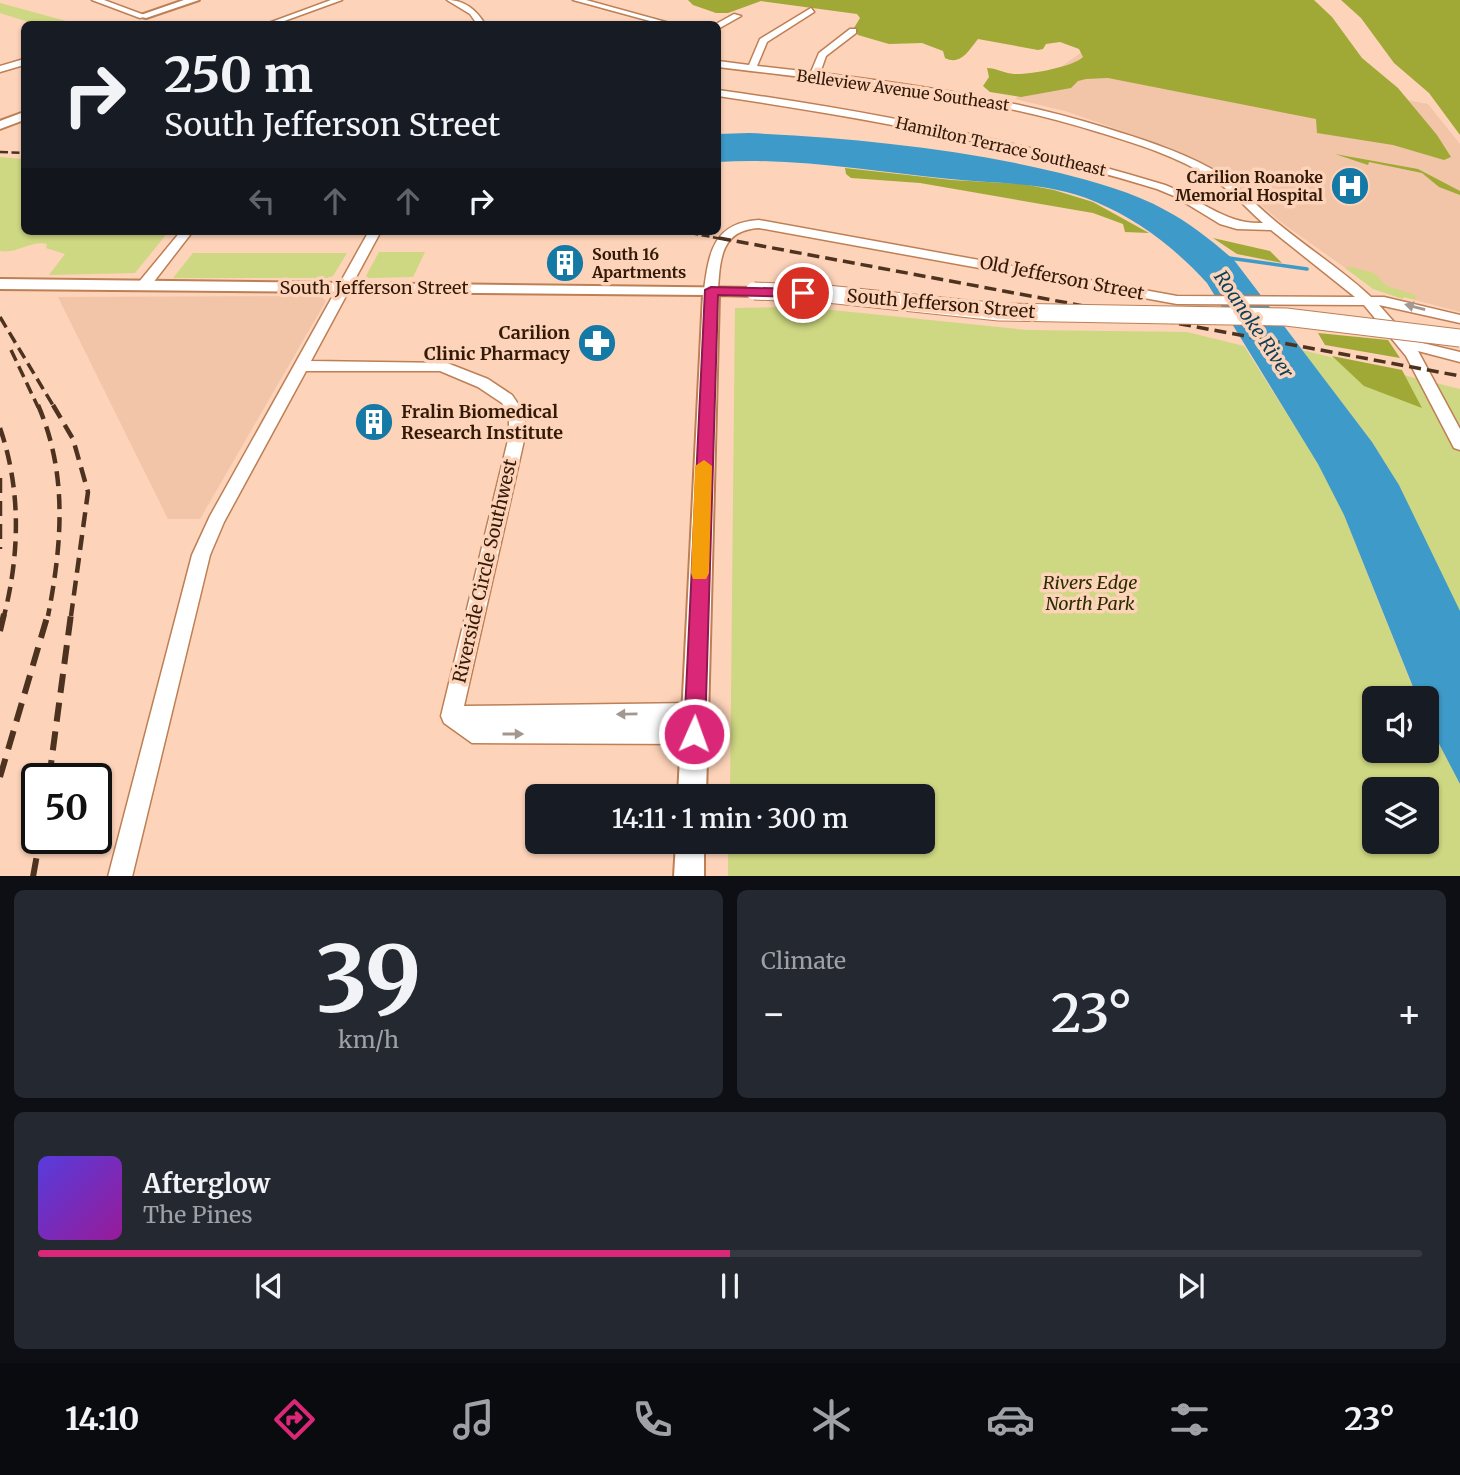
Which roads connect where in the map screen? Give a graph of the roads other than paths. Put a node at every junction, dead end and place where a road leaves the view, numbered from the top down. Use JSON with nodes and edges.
{"nodes":[{"id":1,"x":96,"y":0,"type":"edge"},
{"id":2,"x":194,"y":0,"type":"edge"},
{"id":3,"x":338,"y":0,"type":"edge"},
{"id":4,"x":451,"y":0,"type":"edge"},
{"id":5,"x":479,"y":0,"type":"edge"},
{"id":6,"x":577,"y":0,"type":"edge"},
{"id":7,"x":463,"y":6,"type":"junction"},
{"id":8,"x":811,"y":10,"type":"dead end"},
{"id":9,"x":143,"y":16,"type":"junction"},
{"id":10,"x":737,"y":16,"type":"dead end"},
{"id":11,"x":157,"y":21,"type":"edge"},
{"id":12,"x":278,"y":21,"type":"edge"},
{"id":13,"x":480,"y":21,"type":"edge"},
{"id":14,"x":658,"y":21,"type":"edge"},
{"id":15,"x":721,"y":25,"type":"edge"},
{"id":16,"x":853,"y":31,"type":"dead end"},
{"id":17,"x":21,"y":63,"type":"edge"},
{"id":18,"x":721,"y":64,"type":"edge"},
{"id":19,"x":752,"y":68,"type":"junction"},
{"id":20,"x":0,"y":69,"type":"edge"},
{"id":21,"x":814,"y":77,"type":"junction"},
{"id":22,"x":721,"y":93,"type":"edge"},
{"id":23,"x":21,"y":117,"type":"edge"},
{"id":24,"x":0,"y":125,"type":"edge"},
{"id":25,"x":1273,"y":226,"type":"junction"},
{"id":26,"x":184,"y":235,"type":"edge"},
{"id":27,"x":373,"y":235,"type":"edge"},
{"id":28,"x":0,"y":284,"type":"edge"},
{"id":29,"x":144,"y":285,"type":"junction"},
{"id":30,"x":343,"y":288,"type":"junction"},
{"id":31,"x":711,"y":290,"type":"junction"},
{"id":32,"x":1369,"y":301,"type":"junction"},
{"id":33,"x":1460,"y":319,"type":"edge"},
{"id":34,"x":1460,"y":338,"type":"edge"},
{"id":35,"x":1406,"y":344,"type":"junction"},
{"id":36,"x":1460,"y":357,"type":"edge"},
{"id":37,"x":301,"y":366,"type":"junction"},
{"id":38,"x":1460,"y":444,"type":"edge"},
{"id":39,"x":695,"y":724,"type":"junction"},
{"id":40,"x":692,"y":784,"type":"edge"},
{"id":41,"x":690,"y":854,"type":"edge"},
{"id":42,"x":120,"y":876,"type":"edge"},
{"id":43,"x":689,"y":876,"type":"edge"}],
"edges":[{"from":1,"to":9,"type":"street"},
{"from":2,"to":9,"type":"main road"},
{"from":3,"to":12,"type":"street"},
{"from":4,"to":7,"type":"street"},
{"from":5,"to":7,"type":"street"},
{"from":6,"to":14,"type":"street"},
{"from":7,"to":13,"type":"street"},
{"from":8,"to":19,"type":"street"},
{"from":9,"to":11,"type":"main road"},
{"from":10,"to":15,"type":"street"},
{"from":16,"to":21,"type":"street"},
{"from":17,"to":20,"type":"street"},
{"from":18,"to":19,"type":"street","name":"Belleview Avenue Southeast"},
{"from":19,"to":21,"type":"street","name":"Belleview Avenue Southeast"},
{"from":21,"to":25,"type":"street","name":"Belleview Avenue Southeast"},
{"from":22,"to":25,"type":"street","name":"Hamilton Terrace Southeast"},
{"from":23,"to":24,"type":"main road"},
{"from":25,"to":32,"type":"street","name":"Belleview Avenue Southeast"},
{"from":26,"to":29,"type":"street"},
{"from":27,"to":30,"type":"street"},
{"from":28,"to":29,"type":"main road","name":"South Jefferson Street"},
{"from":29,"to":30,"type":"main road","name":"South Jefferson Street"},
{"from":30,"to":31,"type":"main road","name":"South Jefferson Street"},
{"from":30,"to":37,"type":"street"},
{"from":31,"to":32,"type":"street","name":"Old Jefferson Street"},
{"from":31,"to":34,"type":"main road","name":"South Jefferson Street","bridge":true},
{"from":31,"to":39,"type":"main road"},
{"from":33,"to":32,"type":"street","name":"Old Jefferson Street","one_way":true},
{"from":32,"to":35,"type":"street","name":"Belleview Avenue Southeast"},
{"from":35,"to":36,"type":"street"},
{"from":35,"to":38,"type":"street","name":"Belleview Avenue Southeast"},
{"from":37,"to":39,"type":"street","name":"Riverside Circle Southwest"},
{"from":37,"to":42,"type":"street"},
{"from":39,"to":40,"type":"main road"},
{"from":41,"to":43,"type":"main road"}]}
